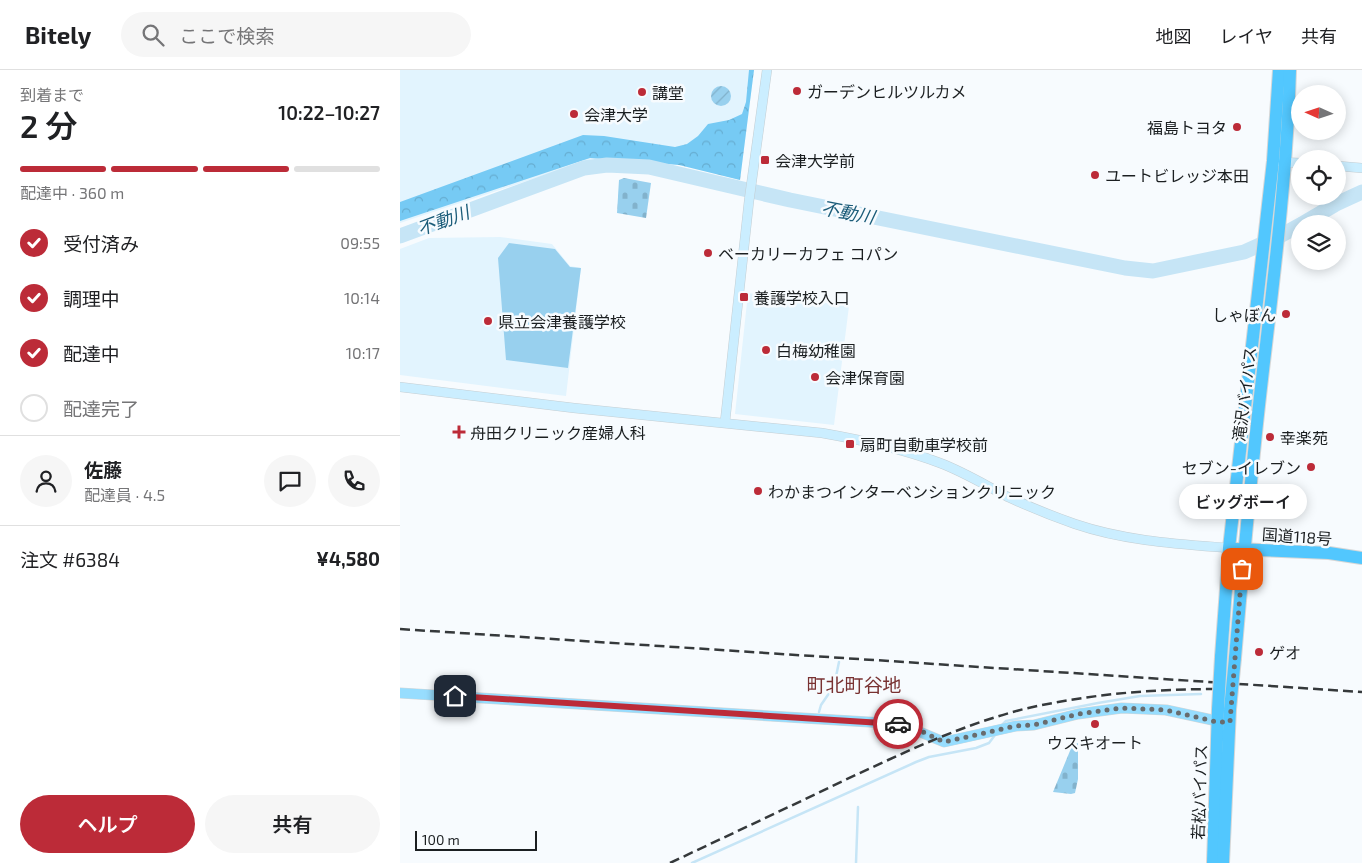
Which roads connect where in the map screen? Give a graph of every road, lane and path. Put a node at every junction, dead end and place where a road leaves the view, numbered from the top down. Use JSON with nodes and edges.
{"nodes":[{"id":1,"x":767,"y":70,"type":"edge"},
{"id":2,"x":1279,"y":70,"type":"edge"},
{"id":3,"x":1290,"y":70,"type":"edge"},
{"id":4,"x":1273,"y":161,"type":"junction"},
{"id":5,"x":1286,"y":162,"type":"junction"},
{"id":6,"x":1291,"y":162,"type":"edge"},
{"id":7,"x":1346,"y":167,"type":"edge"},
{"id":8,"x":1362,"y":168,"type":"edge"},
{"id":9,"x":400,"y":387,"type":"edge"},
{"id":10,"x":725,"y":422,"type":"junction"},
{"id":11,"x":1230,"y":548,"type":"junction"},
{"id":12,"x":1244,"y":549,"type":"junction"},
{"id":13,"x":1362,"y":558,"type":"edge"},
{"id":14,"x":400,"y":693,"type":"edge"},
{"id":15,"x":1224,"y":715,"type":"junction"},
{"id":16,"x":1213,"y":863,"type":"edge"},
{"id":17,"x":1223,"y":863,"type":"edge"}],
"edges":[{"from":1,"to":10,"type":"street"},
{"from":2,"to":4,"type":"highway","name":"滝沢バイパス"},
{"from":3,"to":5,"type":"highway","name":"滝沢バイパス"},
{"from":4,"to":5,"type":"street"},
{"from":4,"to":11,"type":"highway","name":"滝沢バイパス"},
{"from":5,"to":6,"type":"street"},
{"from":5,"to":12,"type":"highway","name":"滝沢バイパス"},
{"from":7,"to":8,"type":"street"},
{"from":9,"to":10,"type":"street"},
{"from":10,"to":11,"type":"street"},
{"from":11,"to":12,"type":"highway","name":"国道118号"},
{"from":11,"to":15,"type":"highway","name":"滝沢バイパス","bridge":true},
{"from":12,"to":13,"type":"highway","name":"国道118号"},
{"from":12,"to":15,"type":"highway","name":"滝沢バイパス","bridge":true},
{"from":14,"to":15,"type":"main road"},
{"from":15,"to":16,"type":"highway","name":"若松バイパス"},
{"from":15,"to":17,"type":"highway","name":"若松バイパス"}]}
